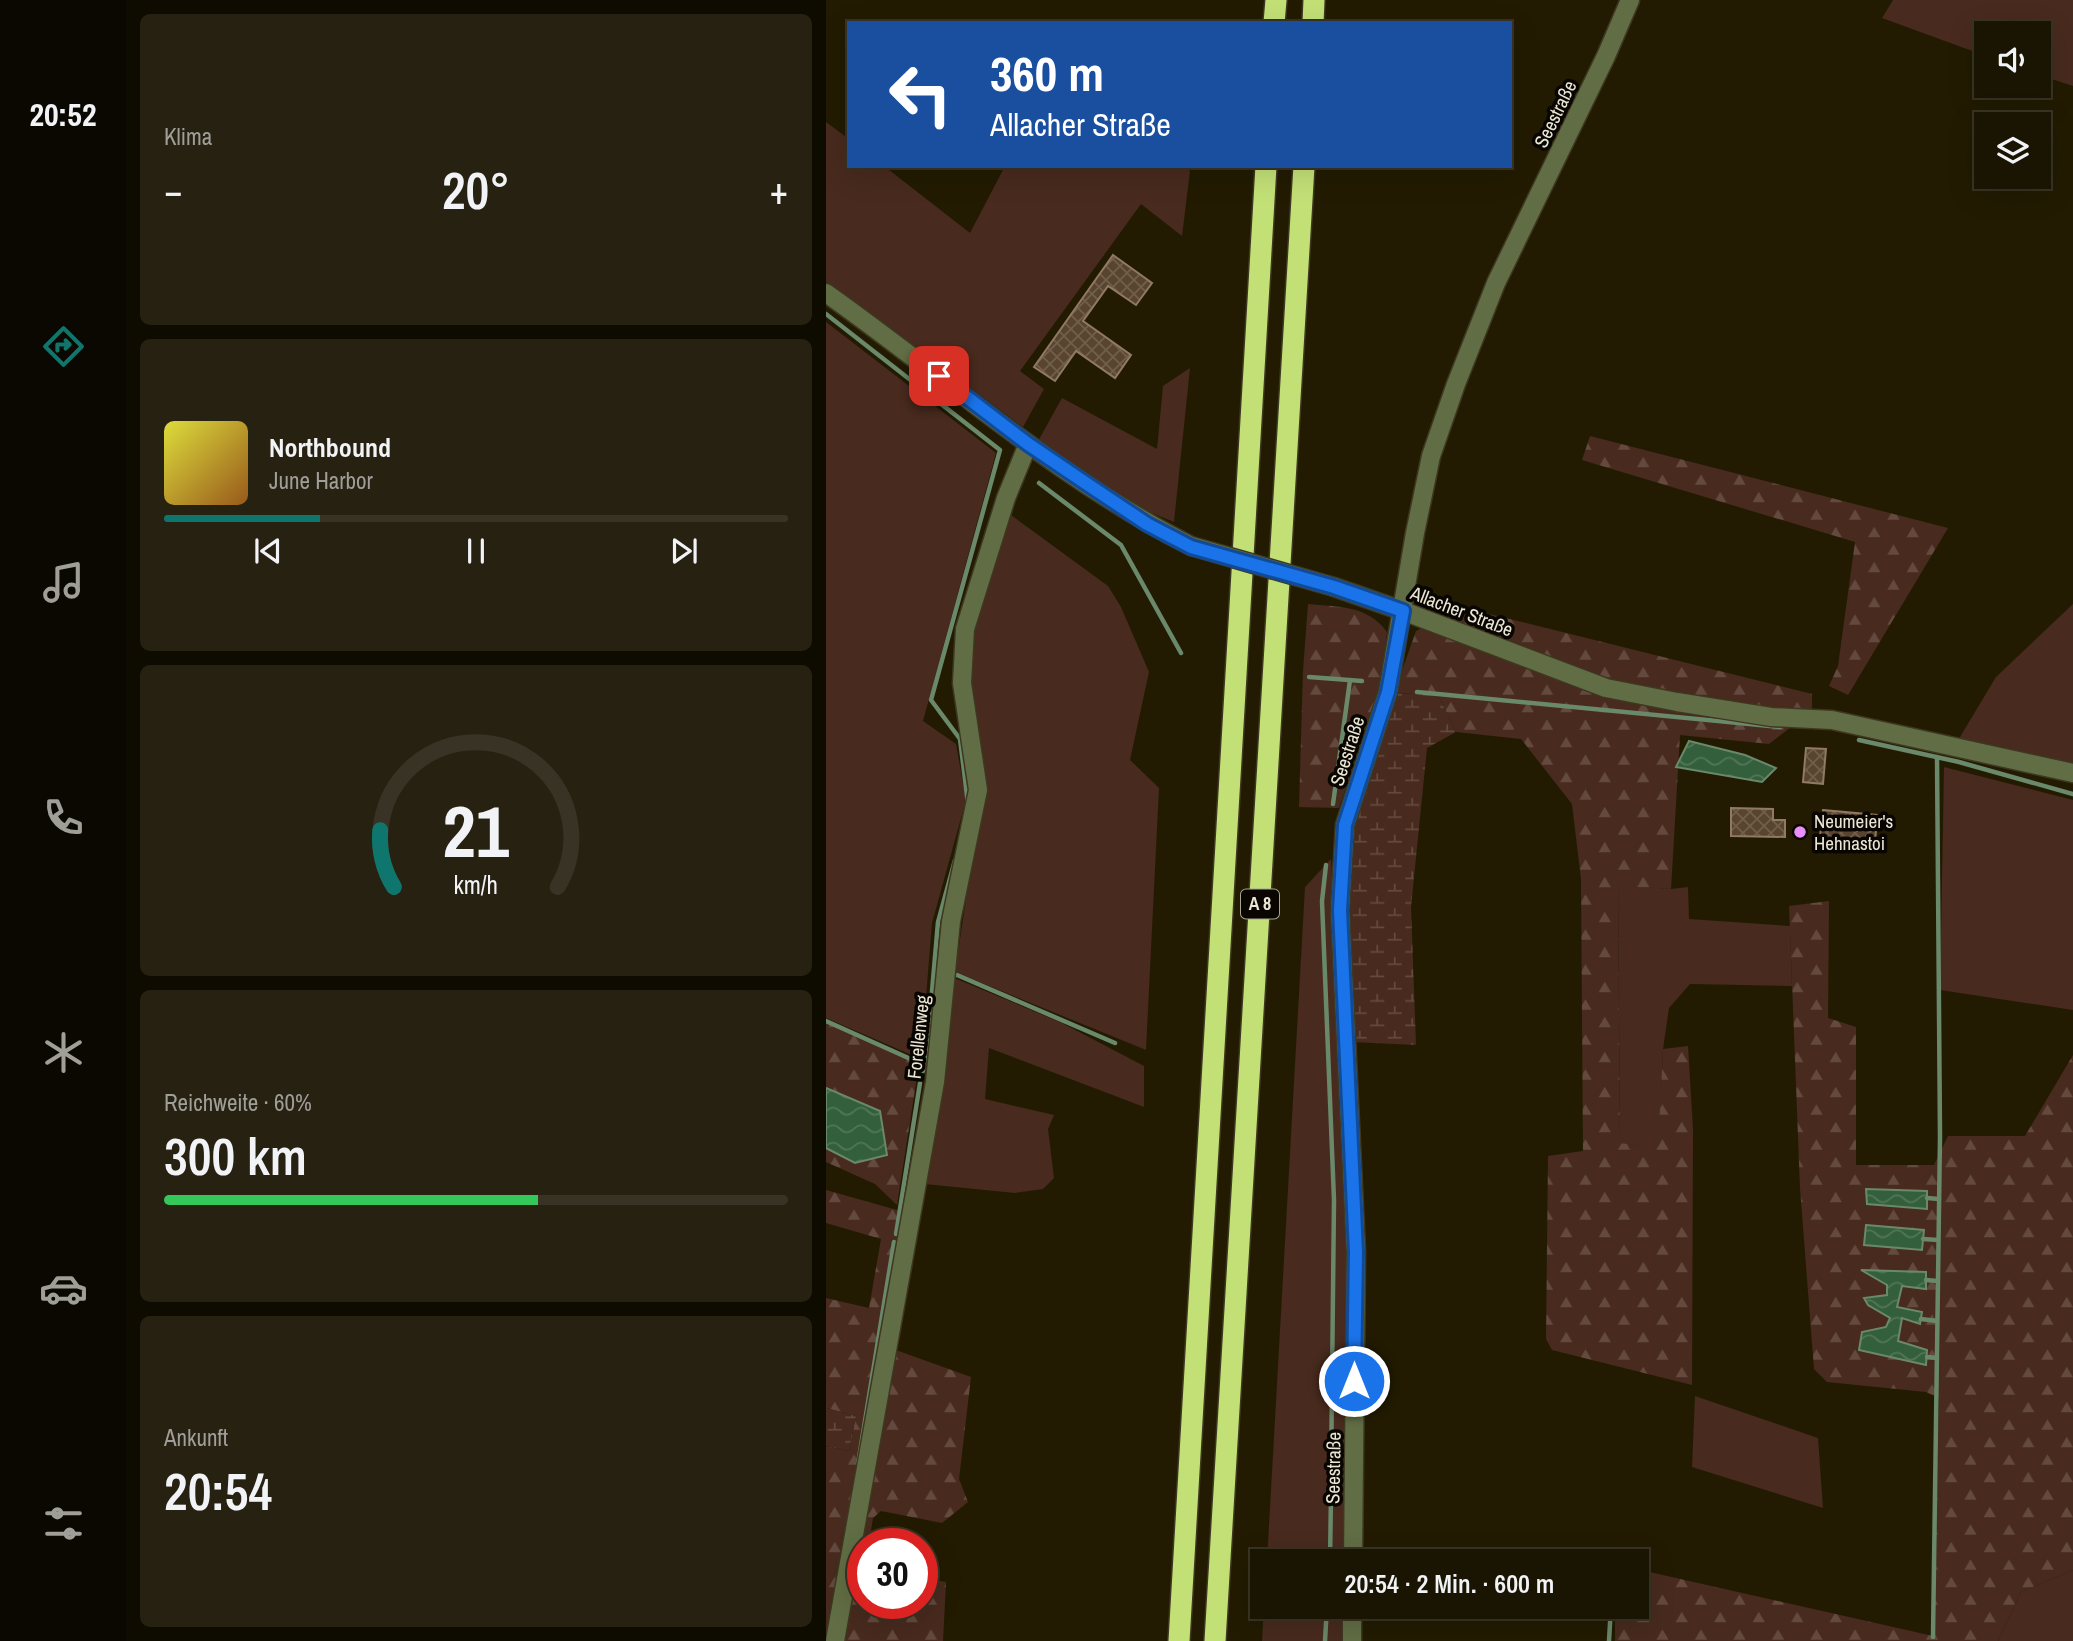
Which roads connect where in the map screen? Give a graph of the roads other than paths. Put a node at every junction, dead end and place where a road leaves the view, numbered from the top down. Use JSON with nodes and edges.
{"nodes":[{"id":1,"x":1276,"y":0,"type":"edge"},
{"id":2,"x":1314,"y":0,"type":"edge"},
{"id":3,"x":1630,"y":0,"type":"edge"},
{"id":4,"x":1274,"y":21,"type":"edge"},
{"id":5,"x":1313,"y":21,"type":"edge"},
{"id":6,"x":1266,"y":168,"type":"edge"},
{"id":7,"x":1304,"y":168,"type":"edge"},
{"id":8,"x":826,"y":293,"type":"edge"},
{"id":9,"x":1028,"y":444,"type":"junction"},
{"id":10,"x":1403,"y":611,"type":"junction"},
{"id":11,"x":2073,"y":773,"type":"edge"},
{"id":12,"x":1353,"y":1549,"type":"edge"},
{"id":13,"x":1352,"y":1619,"type":"edge"},
{"id":14,"x":835,"y":1641,"type":"edge"},
{"id":15,"x":1179,"y":1641,"type":"edge"},
{"id":16,"x":1215,"y":1641,"type":"edge"},
{"id":17,"x":1352,"y":1641,"type":"edge"}],
"edges":[{"from":1,"to":4,"type":"highway"},
{"from":2,"to":5,"type":"highway"},
{"from":3,"to":10,"type":"street","name":"Seestraße"},
{"from":6,"to":15,"type":"highway","number":"A 8"},
{"from":7,"to":16,"type":"highway","number":"A 8"},
{"from":8,"to":9,"type":"street","name":"Allacher Straße"},
{"from":9,"to":10,"type":"street","name":"Allacher Straße","bridge":true},
{"from":9,"to":14,"type":"street","name":"Forellenweg"},
{"from":10,"to":11,"type":"street","name":"Allacher Straße"},
{"from":10,"to":12,"type":"street","name":"Seestraße"},
{"from":13,"to":17,"type":"street"}]}
